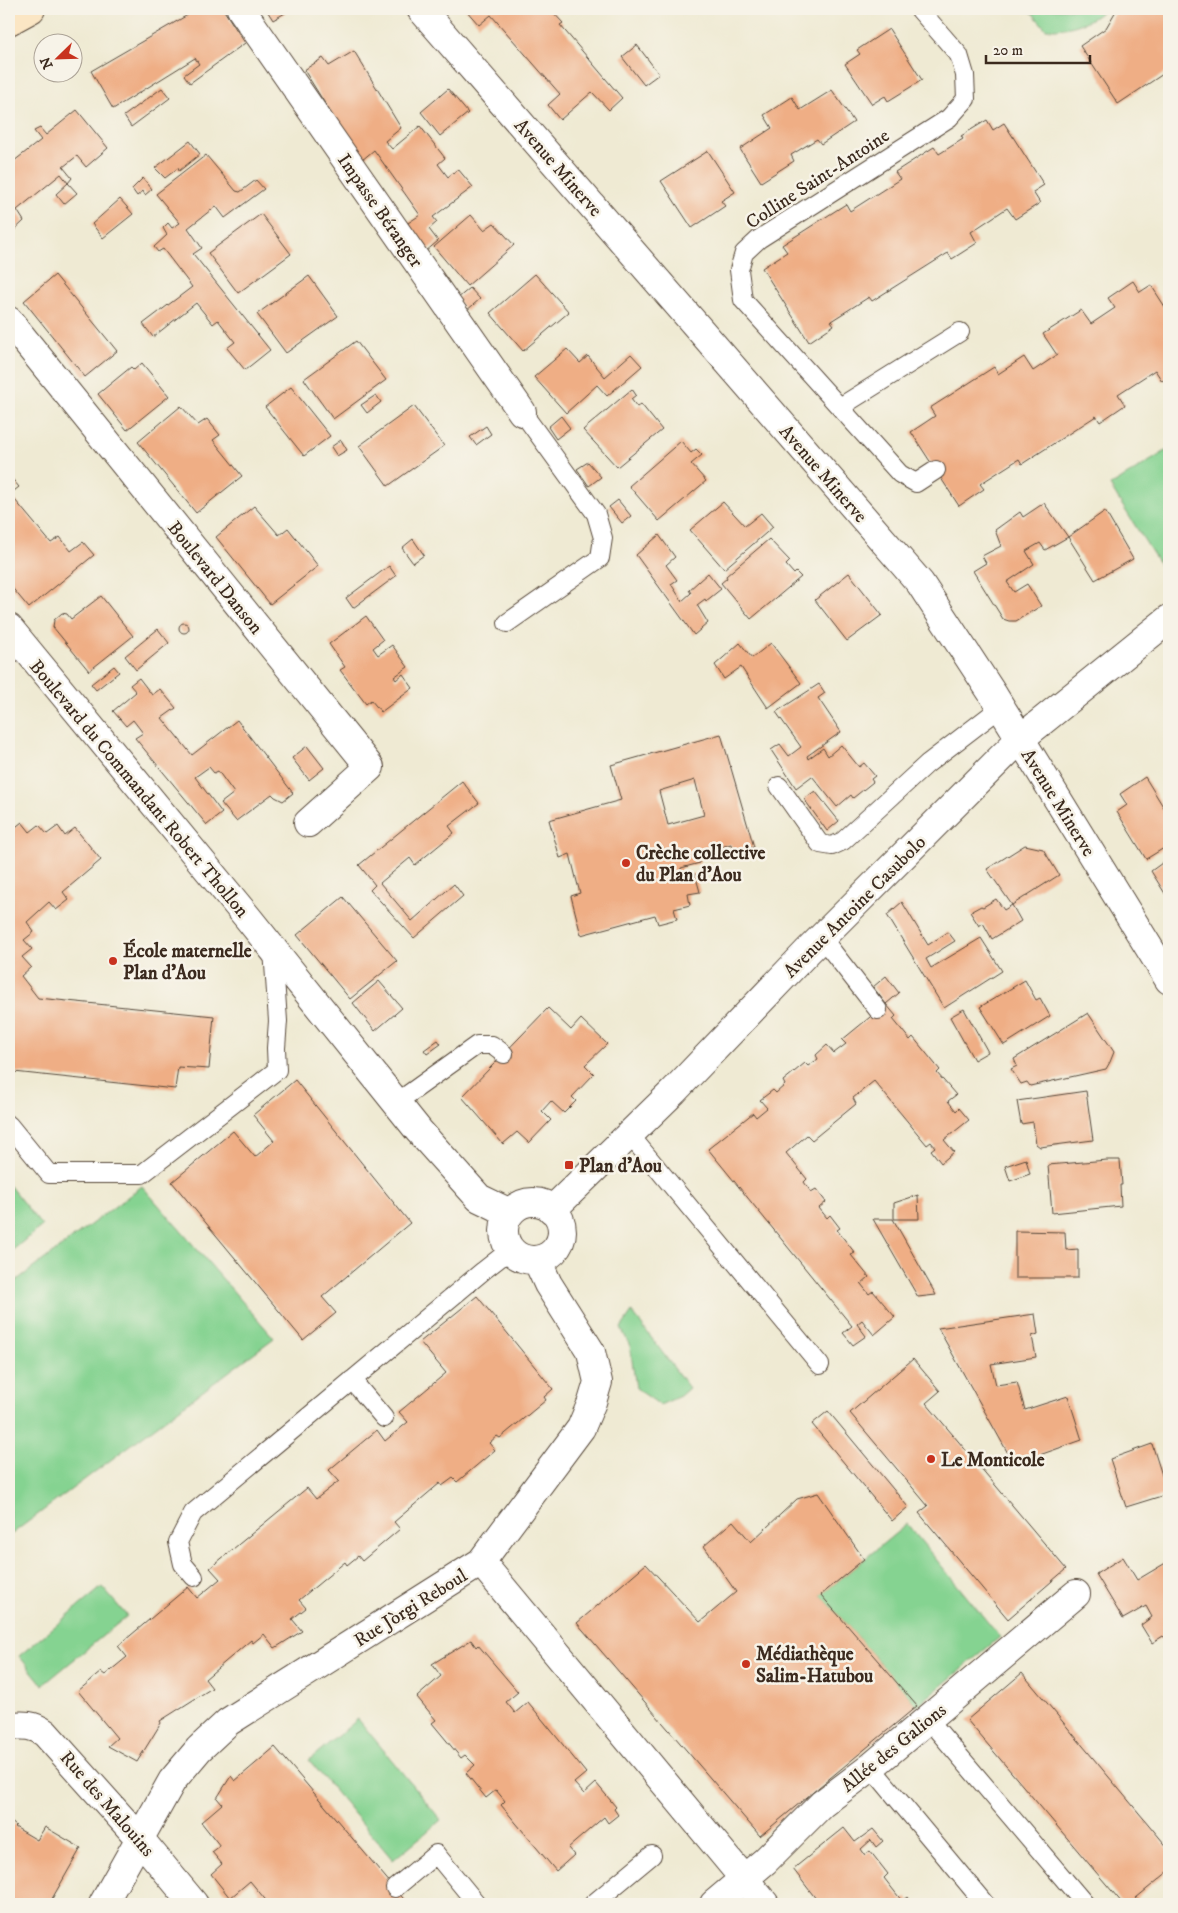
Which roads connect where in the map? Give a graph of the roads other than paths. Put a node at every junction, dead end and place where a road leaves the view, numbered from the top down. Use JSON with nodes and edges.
{"nodes":[{"id":1,"x":32,"y":9,"type":"edge"},
{"id":2,"x":241,"y":9,"type":"edge"},
{"id":3,"x":422,"y":9,"type":"edge"},
{"id":4,"x":918,"y":9,"type":"edge"},
{"id":5,"x":9,"y":21,"type":"edge"},
{"id":6,"x":9,"y":321,"type":"edge"},
{"id":7,"x":960,"y":332,"type":"dead end"},
{"id":8,"x":840,"y":407,"type":"junction"},
{"id":9,"x":522,"y":412,"type":"joint"},
{"id":10,"x":936,"y":470,"type":"dead end"},
{"id":11,"x":1169,"y":619,"type":"edge"},
{"id":12,"x":507,"y":623,"type":"dead end"},
{"id":13,"x":9,"y":628,"type":"edge"},
{"id":14,"x":1000,"y":708,"type":"junction"},
{"id":15,"x":1020,"y":739,"type":"junction"},
{"id":16,"x":779,"y":786,"type":"dead end"},
{"id":17,"x":308,"y":824,"type":"dead end"},
{"id":18,"x":822,"y":938,"type":"junction"},
{"id":19,"x":273,"y":950,"type":"junction"},
{"id":20,"x":1169,"y":980,"type":"edge"},
{"id":21,"x":878,"y":1010,"type":"dead end"},
{"id":22,"x":504,"y":1054,"type":"dead end"},
{"id":23,"x":396,"y":1103,"type":"junction"},
{"id":24,"x":9,"y":1125,"type":"edge"},
{"id":25,"x":629,"y":1134,"type":"junction"},
{"id":26,"x":552,"y":1210,"type":"junction"},
{"id":27,"x":510,"y":1213,"type":"junction"},
{"id":28,"x":511,"y":1249,"type":"junction"},
{"id":29,"x":537,"y":1260,"type":"junction"},
{"id":30,"x":820,"y":1365,"type":"dead end"},
{"id":31,"x":352,"y":1380,"type":"junction"},
{"id":32,"x":384,"y":1418,"type":"dead end"},
{"id":33,"x":481,"y":1562,"type":"junction"},
{"id":34,"x":194,"y":1578,"type":"dead end"},
{"id":35,"x":1076,"y":1594,"type":"dead end"},
{"id":36,"x":928,"y":1719,"type":"junction"},
{"id":37,"x":9,"y":1726,"type":"edge"},
{"id":38,"x":871,"y":1767,"type":"junction"},
{"id":39,"x":140,"y":1840,"type":"junction"},
{"id":40,"x":652,"y":1855,"type":"dead end"},
{"id":41,"x":744,"y":1879,"type":"junction"},
{"id":42,"x":395,"y":1888,"type":"dead end"},
{"id":43,"x":103,"y":1904,"type":"edge"},
{"id":44,"x":194,"y":1904,"type":"edge"},
{"id":45,"x":477,"y":1904,"type":"edge"},
{"id":46,"x":593,"y":1904,"type":"edge"},
{"id":47,"x":714,"y":1904,"type":"edge"},
{"id":48,"x":765,"y":1904,"type":"edge"},
{"id":49,"x":984,"y":1904,"type":"edge"},
{"id":50,"x":1085,"y":1904,"type":"edge"}],
"edges":[{"from":1,"to":5,"type":"street"},
{"from":2,"to":9,"type":"street","name":"Impasse Béranger"},
{"from":3,"to":14,"type":"street","name":"Avenue Minerve"},
{"from":4,"to":8,"type":"lane","name":"Colline Saint-Antoine"},
{"from":6,"to":17,"type":"street","name":"Boulevard Danson"},
{"from":7,"to":8,"type":"lane"},
{"from":8,"to":10,"type":"lane","name":"Colline Saint-Antoine"},
{"from":9,"to":12,"type":"lane"},
{"from":11,"to":15,"type":"street","name":"Avenue Antoine Casubolo"},
{"from":13,"to":19,"type":"street","name":"Boulevard du Commandant Robert Thollon"},
{"from":14,"to":15,"type":"street","name":"Avenue Minerve"},
{"from":14,"to":16,"type":"lane"},
{"from":15,"to":18,"type":"street","name":"Avenue Antoine Casubolo"},
{"from":15,"to":20,"type":"street","name":"Avenue Minerve"},
{"from":18,"to":21,"type":"lane"},
{"from":18,"to":25,"type":"street","name":"Avenue Antoine Casubolo"},
{"from":19,"to":23,"type":"street","name":"Boulevard du Commandant Robert Thollon"},
{"from":19,"to":24,"type":"lane"},
{"from":22,"to":23,"type":"lane"},
{"from":23,"to":27,"type":"street","name":"Boulevard du Commandant Robert Thollon"},
{"from":25,"to":26,"type":"street","name":"Avenue Antoine Casubolo"},
{"from":25,"to":30,"type":"lane"},
{"from":26,"to":27,"type":"street"},
{"from":26,"to":29,"type":"street"},
{"from":27,"to":28,"type":"street"},
{"from":28,"to":29,"type":"street"},
{"from":28,"to":31,"type":"lane"},
{"from":29,"to":33,"type":"street","name":"Rue Jòrgi Reboul"},
{"from":31,"to":32,"type":"lane"},
{"from":31,"to":34,"type":"lane"},
{"from":33,"to":39,"type":"street","name":"Rue Jòrgi Reboul"},
{"from":33,"to":41,"type":"street"},
{"from":35,"to":36,"type":"street","name":"Allée des Galions"},
{"from":36,"to":38,"type":"street","name":"Allée des Galions"},
{"from":36,"to":50,"type":"lane"},
{"from":37,"to":39,"type":"street","name":"Rue des Malouins"},
{"from":38,"to":41,"type":"street","name":"Allée des Galions"},
{"from":38,"to":49,"type":"lane"},
{"from":39,"to":43,"type":"street","name":"Rue Jòrgi Reboul"},
{"from":39,"to":44,"type":"street","name":"Rue des Malouins"},
{"from":40,"to":46,"type":"lane"},
{"from":41,"to":47,"type":"street","name":"Allée des Galions"},
{"from":41,"to":48,"type":"street"},
{"from":42,"to":45,"type":"lane"}]}
